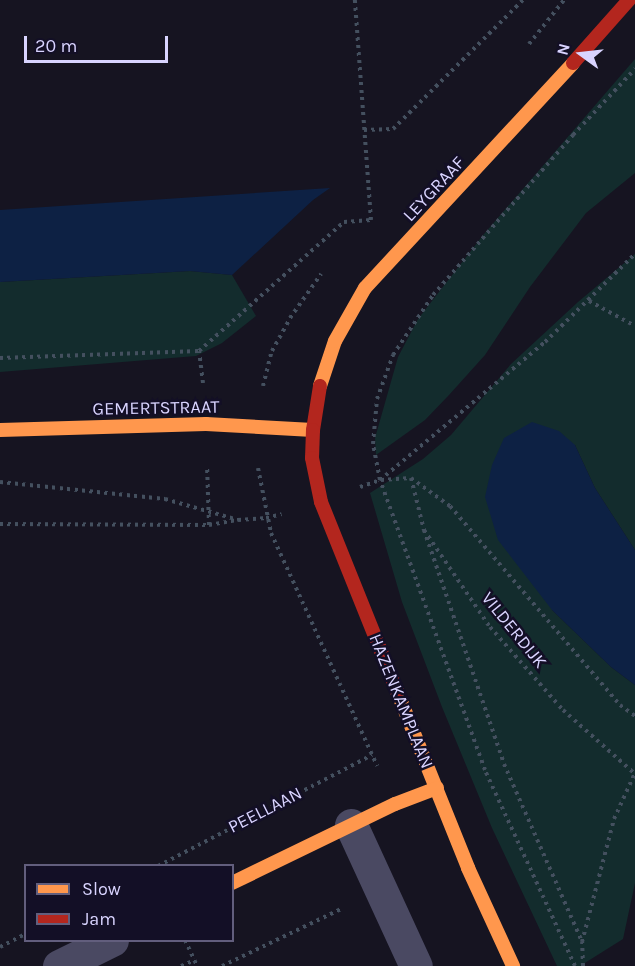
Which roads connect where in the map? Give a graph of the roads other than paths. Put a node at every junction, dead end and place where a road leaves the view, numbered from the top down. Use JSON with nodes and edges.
{"nodes":[{"id":1,"x":629,"y":0,"type":"edge"},
{"id":2,"x":0,"y":430,"type":"edge"},
{"id":3,"x":313,"y":430,"type":"junction"},
{"id":4,"x":437,"y":788,"type":"junction"},
{"id":5,"x":351,"y":825,"type":"junction"},
{"id":6,"x":234,"y":882,"type":"edge"},
{"id":7,"x":108,"y":942,"type":"edge"},
{"id":8,"x":59,"y":966,"type":"edge"},
{"id":9,"x":416,"y":966,"type":"edge"},
{"id":10,"x":513,"y":966,"type":"edge"}],
"edges":[{"from":1,"to":3,"type":"street","name":"LEYGRAAF"},
{"from":2,"to":3,"type":"street","name":"GEMERTSTRAAT"},
{"from":3,"to":4,"type":"street","name":"HAZENKAMPLAAN"},
{"from":4,"to":5,"type":"street"},
{"from":4,"to":10,"type":"street","name":"HAZENKAMPLAAN"},
{"from":5,"to":6,"type":"street"},
{"from":5,"to":9,"type":"street"},
{"from":7,"to":8,"type":"street"}]}
